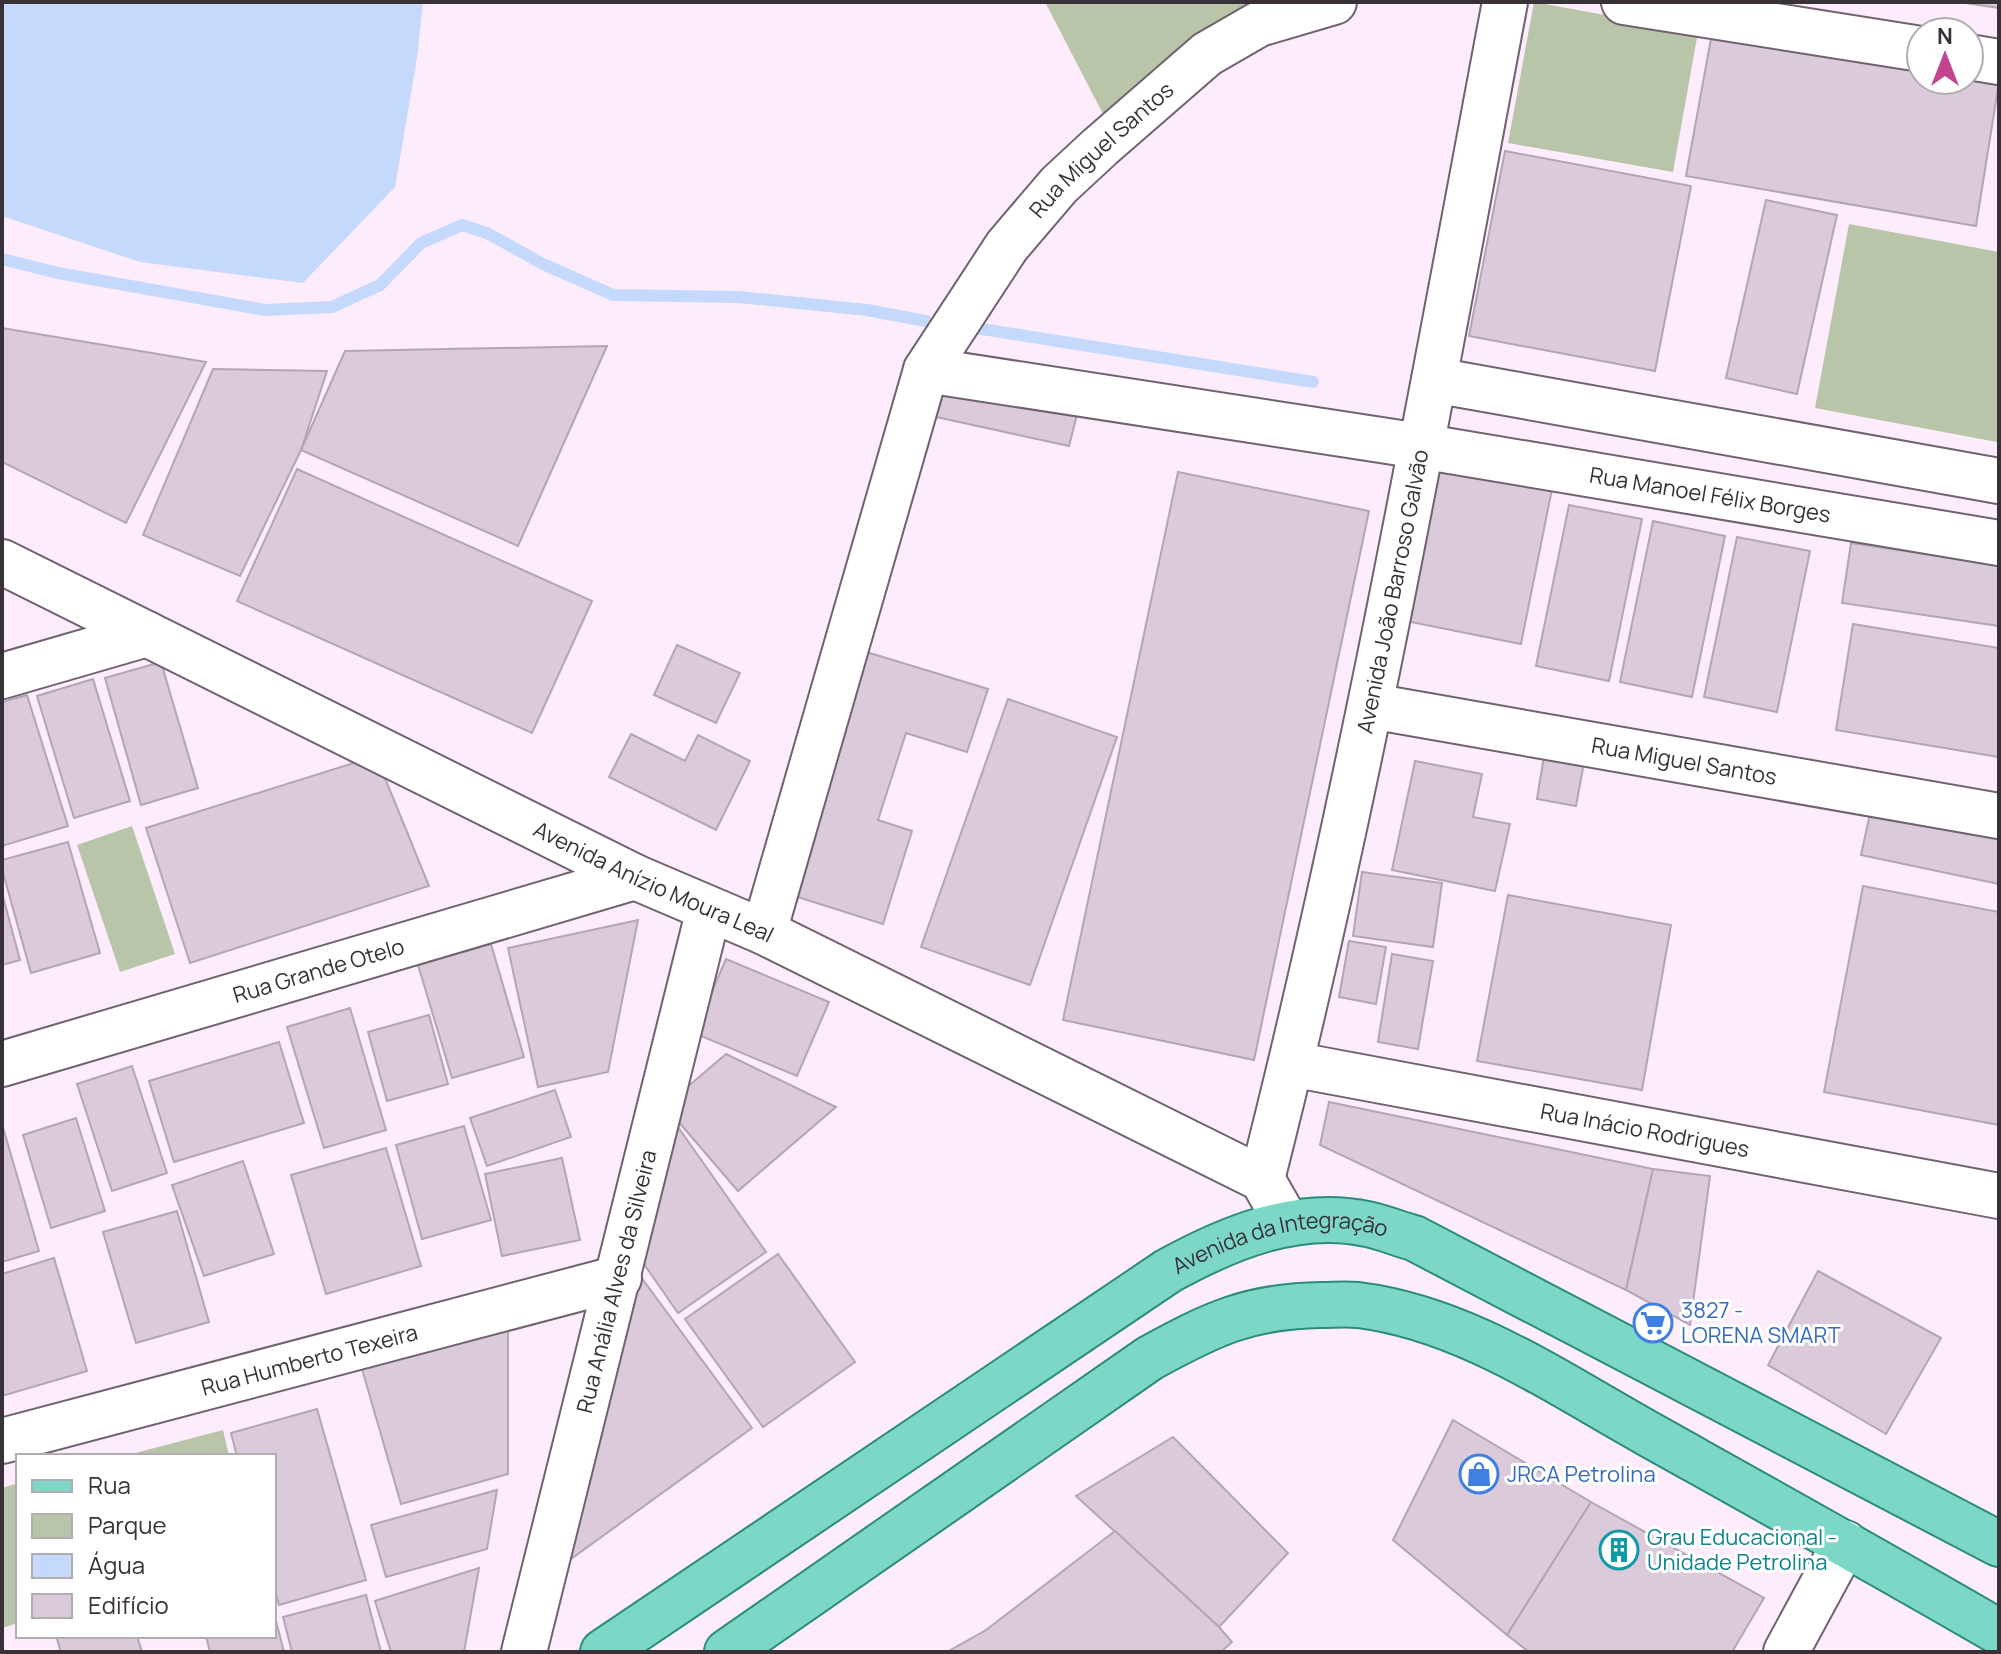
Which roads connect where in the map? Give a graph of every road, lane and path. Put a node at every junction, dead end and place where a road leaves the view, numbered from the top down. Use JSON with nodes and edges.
{"nodes":[{"id":1,"x":1334,"y":2,"type":"edge"},
{"id":2,"x":1505,"y":2,"type":"edge"},
{"id":3,"x":1624,"y":2,"type":"edge"},
{"id":4,"x":1905,"y":46,"type":"edge"},
{"id":5,"x":926,"y":370,"type":"junction"},
{"id":6,"x":1434,"y":380,"type":"junction"},
{"id":7,"x":1420,"y":446,"type":"junction"},
{"id":8,"x":1999,"y":481,"type":"edge"},
{"id":9,"x":1999,"y":543,"type":"edge"},
{"id":10,"x":2,"y":562,"type":"edge"},
{"id":11,"x":147,"y":634,"type":"junction"},
{"id":12,"x":2,"y":676,"type":"edge"},
{"id":13,"x":1371,"y":706,"type":"junction"},
{"id":14,"x":1999,"y":816,"type":"edge"},
{"id":15,"x":635,"y":877,"type":"junction"},
{"id":16,"x":709,"y":909,"type":"junction"},
{"id":17,"x":764,"y":932,"type":"junction"},
{"id":18,"x":2,"y":1064,"type":"edge"},
{"id":19,"x":1291,"y":1064,"type":"junction"},
{"id":20,"x":1262,"y":1179,"type":"junction"},
{"id":21,"x":1999,"y":1196,"type":"edge"},
{"id":22,"x":1287,"y":1223,"type":"junction"},
{"id":23,"x":619,"y":1278,"type":"junction"},
{"id":24,"x":2,"y":1441,"type":"edge"},
{"id":25,"x":1845,"y":1543,"type":"junction"},
{"id":26,"x":1999,"y":1544,"type":"edge"},
{"id":27,"x":1999,"y":1632,"type":"edge"},
{"id":28,"x":746,"y":1645,"type":"edge"},
{"id":29,"x":524,"y":1652,"type":"edge"},
{"id":30,"x":603,"y":1652,"type":"edge"},
{"id":31,"x":1786,"y":1652,"type":"edge"}],
"edges":[{"from":1,"to":5,"type":"street","name":"Rua Miguel Santos"},
{"from":2,"to":6,"type":"street","name":"Avenida João Barroso Galvão"},
{"from":3,"to":4,"type":"street"},
{"from":5,"to":7,"type":"street","name":"Rua Manoel Félix Borges"},
{"from":5,"to":17,"type":"street","name":"Rua Miguel Santos"},
{"from":6,"to":7,"type":"street","name":"Avenida João Barroso Galvão"},
{"from":6,"to":8,"type":"street"},
{"from":7,"to":9,"type":"street","name":"Rua Manoel Félix Borges"},
{"from":7,"to":13,"type":"street","name":"Avenida João Barroso Galvão"},
{"from":10,"to":11,"type":"street","name":"Avenida Anízio Moura Leal"},
{"from":11,"to":12,"type":"street"},
{"from":11,"to":15,"type":"street","name":"Avenida Anízio Moura Leal"},
{"from":13,"to":14,"type":"street","name":"Rua Miguel Santos"},
{"from":13,"to":19,"type":"street","name":"Avenida João Barroso Galvão"},
{"from":15,"to":16,"type":"street","name":"Avenida Anízio Moura Leal"},
{"from":15,"to":18,"type":"street","name":"Rua Grande Otelo"},
{"from":16,"to":17,"type":"street","name":"Avenida Anízio Moura Leal"},
{"from":16,"to":23,"type":"street","name":"Rua Anália Alves da Silveira"},
{"from":17,"to":20,"type":"street","name":"Avenida Anízio Moura Leal"},
{"from":19,"to":20,"type":"street","name":"Avenida João Barroso Galvão"},
{"from":19,"to":21,"type":"street","name":"Rua Inácio Rodrigues"},
{"from":20,"to":22,"type":"street"},
{"from":22,"to":26,"type":"main road","name":"Avenida da Integração"},
{"from":22,"to":30,"type":"main road","name":"Avenida da Integração"},
{"from":23,"to":24,"type":"street","name":"Rua Humberto Texeira"},
{"from":23,"to":29,"type":"street","name":"Rua Anália Alves da Silveira"},
{"from":25,"to":27,"type":"main road"},
{"from":25,"to":28,"type":"main road"},
{"from":25,"to":31,"type":"street"}]}
